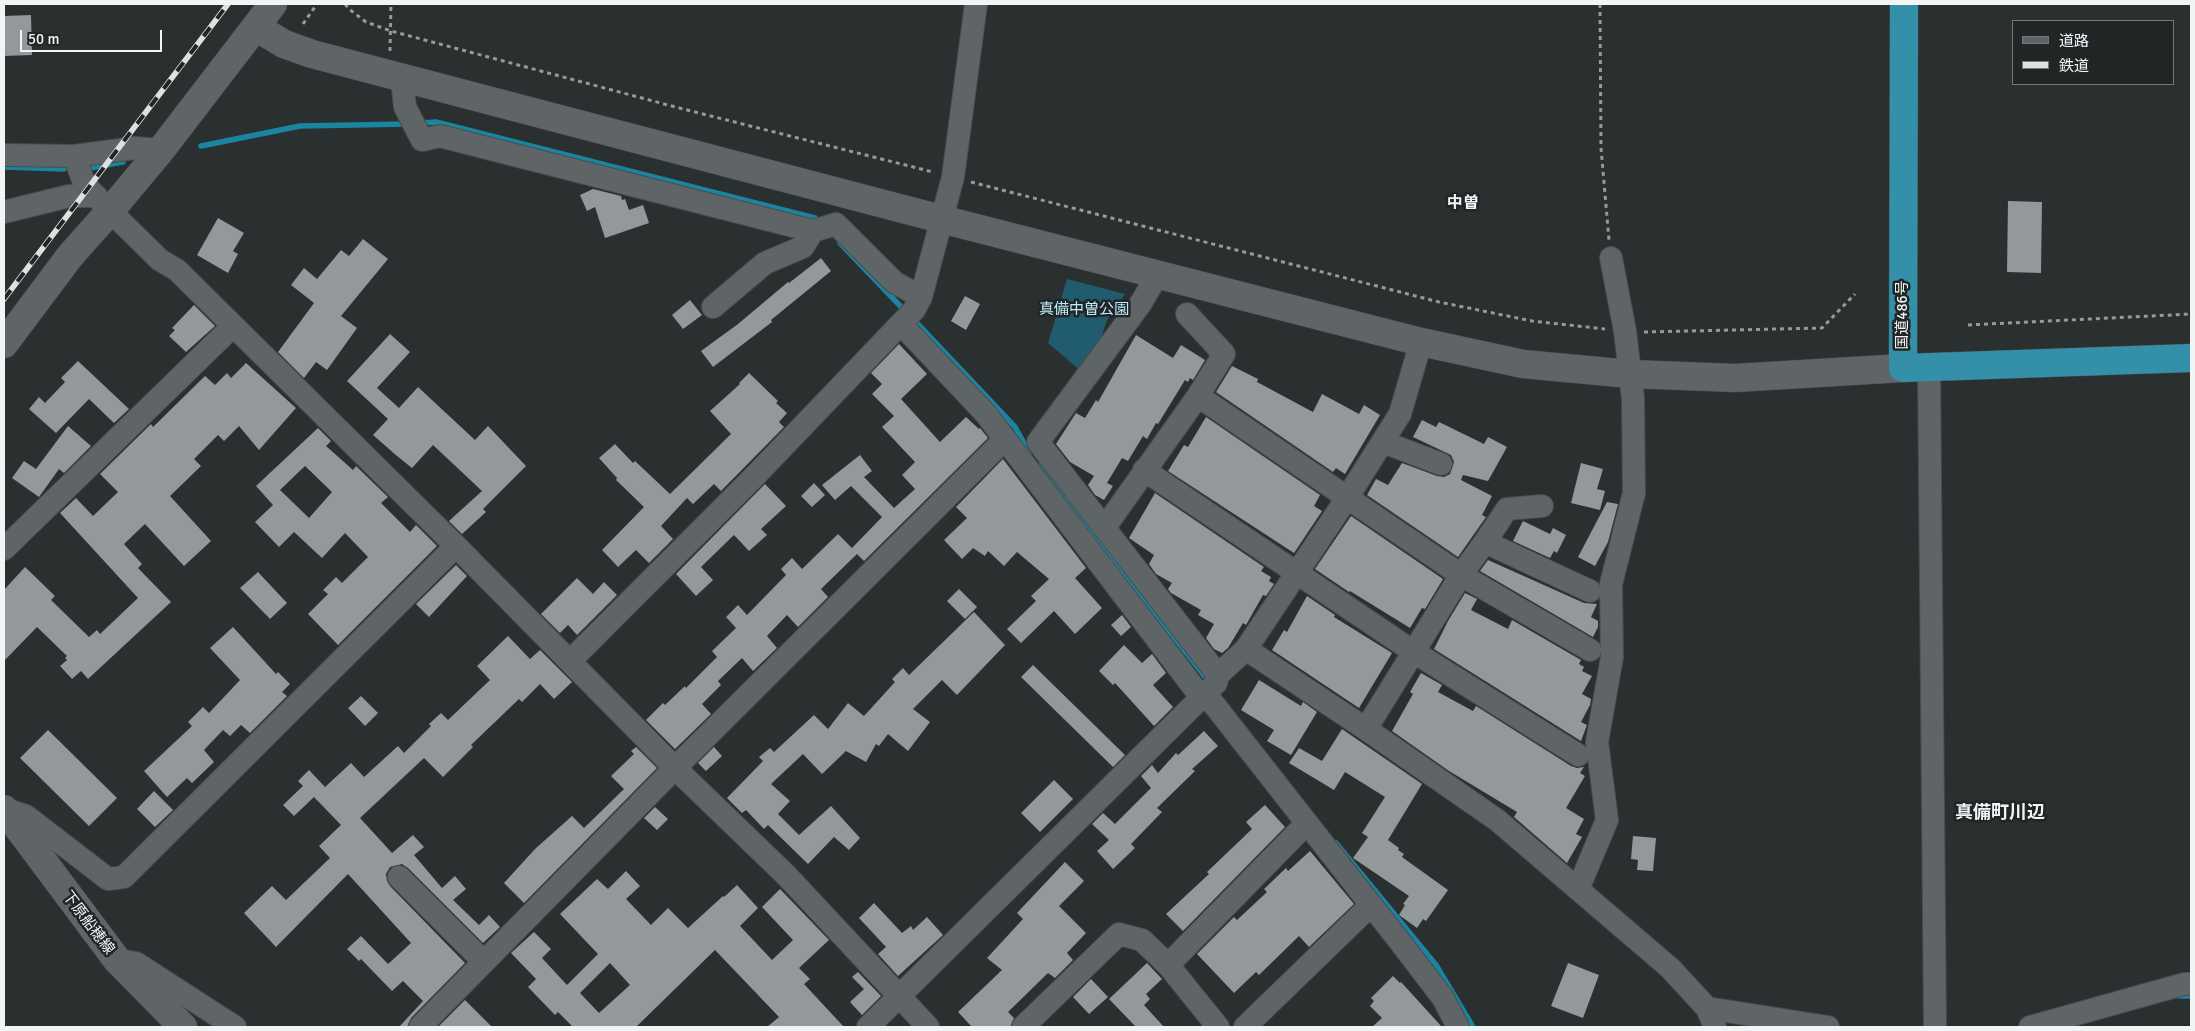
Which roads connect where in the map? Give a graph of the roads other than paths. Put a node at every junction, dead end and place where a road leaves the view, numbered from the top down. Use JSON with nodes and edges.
{"nodes":[{"id":1,"x":273,"y":4,"type":"edge"},
{"id":2,"x":976,"y":4,"type":"edge"},
{"id":3,"x":1904,"y":4,"type":"edge"},
{"id":4,"x":256,"y":27,"type":"junction"},
{"id":5,"x":395,"y":76,"type":"junction"},
{"id":6,"x":160,"y":150,"type":"junction"},
{"id":7,"x":4,"y":156,"type":"edge"},
{"id":8,"x":74,"y":156,"type":"junction"},
{"id":9,"x":103,"y":204,"type":"junction"},
{"id":10,"x":4,"y":212,"type":"edge"},
{"id":11,"x":941,"y":219,"type":"junction"},
{"id":12,"x":820,"y":229,"type":"junction"},
{"id":13,"x":1611,"y":258,"type":"road end"},
{"id":14,"x":1158,"y":274,"type":"junction"},
{"id":15,"x":713,"y":307,"type":"dead end"},
{"id":16,"x":910,"y":312,"type":"junction"},
{"id":17,"x":1188,"y":314,"type":"dead end"},
{"id":18,"x":233,"y":326,"type":"junction"},
{"id":19,"x":1421,"y":342,"type":"junction"},
{"id":20,"x":4,"y":344,"type":"edge"},
{"id":21,"x":2191,"y":358,"type":"edge"},
{"id":22,"x":1916,"y":367,"type":"junction"},
{"id":23,"x":1630,"y":374,"type":"junction"},
{"id":24,"x":1198,"y":396,"type":"junction"},
{"id":25,"x":1007,"y":442,"type":"junction"},
{"id":26,"x":1383,"y":442,"type":"junction"},
{"id":27,"x":1441,"y":464,"type":"dead end"},
{"id":28,"x":1144,"y":470,"type":"junction"},
{"id":29,"x":1347,"y":498,"type":"junction"},
{"id":30,"x":1542,"y":506,"type":"dead end"},
{"id":31,"x":1104,"y":527,"type":"junction"},
{"id":32,"x":1485,"y":542,"type":"junction"},
{"id":33,"x":456,"y":546,"type":"junction"},
{"id":34,"x":4,"y":550,"type":"edge"},
{"id":35,"x":1298,"y":572,"type":"junction"},
{"id":36,"x":1461,"y":575,"type":"junction"},
{"id":37,"x":1590,"y":591,"type":"dead end"},
{"id":38,"x":1246,"y":649,"type":"junction"},
{"id":39,"x":1590,"y":650,"type":"dead end"},
{"id":40,"x":1414,"y":652,"type":"junction"},
{"id":41,"x":570,"y":661,"type":"junction"},
{"id":42,"x":1211,"y":686,"type":"junction"},
{"id":43,"x":1366,"y":729,"type":"junction"},
{"id":44,"x":1578,"y":755,"type":"dead end"},
{"id":45,"x":675,"y":768,"type":"junction"},
{"id":46,"x":4,"y":809,"type":"edge"},
{"id":47,"x":1307,"y":823,"type":"junction"},
{"id":48,"x":399,"y":877,"type":"dead end"},
{"id":49,"x":1578,"y":889,"type":"junction"},
{"id":50,"x":1370,"y":906,"type":"junction"},
{"id":51,"x":116,"y":960,"type":"junction"},
{"id":52,"x":484,"y":962,"type":"junction"},
{"id":53,"x":1168,"y":965,"type":"junction"},
{"id":54,"x":2191,"y":984,"type":"edge"},
{"id":55,"x":900,"y":997,"type":"junction"},
{"id":56,"x":1711,"y":1018,"type":"edge"},
{"id":57,"x":2086,"y":1021,"type":"edge"},
{"id":58,"x":183,"y":1027,"type":"edge"},
{"id":59,"x":235,"y":1027,"type":"edge"},
{"id":60,"x":420,"y":1027,"type":"edge"},
{"id":61,"x":868,"y":1027,"type":"edge"},
{"id":62,"x":928,"y":1027,"type":"edge"},
{"id":63,"x":1024,"y":1027,"type":"edge"},
{"id":64,"x":1218,"y":1027,"type":"edge"},
{"id":65,"x":1245,"y":1027,"type":"edge"},
{"id":66,"x":1458,"y":1027,"type":"edge"},
{"id":67,"x":1828,"y":1027,"type":"edge"},
{"id":68,"x":1935,"y":1027,"type":"edge"},
{"id":69,"x":2030,"y":1027,"type":"edge"}],
"edges":[{"from":1,"to":4,"type":"street"},
{"from":2,"to":11,"type":"street"},
{"from":3,"to":22,"type":"highway","name":"国道486号"},
{"from":4,"to":5,"type":"street"},
{"from":4,"to":6,"type":"street"},
{"from":5,"to":11,"type":"street"},
{"from":5,"to":12,"type":"street"},
{"from":6,"to":8,"type":"street"},
{"from":6,"to":9,"type":"street"},
{"from":7,"to":8,"type":"street"},
{"from":8,"to":9,"type":"street"},
{"from":9,"to":10,"type":"street"},
{"from":9,"to":18,"type":"street"},
{"from":9,"to":20,"type":"street"},
{"from":11,"to":14,"type":"street"},
{"from":11,"to":16,"type":"street"},
{"from":12,"to":15,"type":"street"},
{"from":12,"to":16,"type":"street"},
{"from":13,"to":23,"type":"street"},
{"from":14,"to":19,"type":"street"},
{"from":14,"to":31,"type":"street"},
{"from":16,"to":25,"type":"street"},
{"from":16,"to":41,"type":"street"},
{"from":17,"to":24,"type":"street"},
{"from":18,"to":33,"type":"street"},
{"from":18,"to":34,"type":"street"},
{"from":19,"to":23,"type":"street"},
{"from":19,"to":26,"type":"street"},
{"from":21,"to":22,"type":"highway"},
{"from":22,"to":23,"type":"street"},
{"from":22,"to":68,"type":"street"},
{"from":23,"to":49,"type":"street"},
{"from":24,"to":28,"type":"street"},
{"from":24,"to":29,"type":"street"},
{"from":25,"to":42,"type":"street"},
{"from":25,"to":45,"type":"street"},
{"from":26,"to":27,"type":"street"},
{"from":26,"to":29,"type":"street"},
{"from":28,"to":31,"type":"street"},
{"from":28,"to":35,"type":"street"},
{"from":29,"to":35,"type":"street"},
{"from":29,"to":36,"type":"street"},
{"from":30,"to":32,"type":"street"},
{"from":31,"to":42,"type":"street"},
{"from":32,"to":36,"type":"street"},
{"from":32,"to":37,"type":"street"},
{"from":33,"to":41,"type":"street"},
{"from":33,"to":46,"type":"street"},
{"from":35,"to":38,"type":"street"},
{"from":35,"to":40,"type":"street"},
{"from":36,"to":39,"type":"street"},
{"from":36,"to":40,"type":"street"},
{"from":38,"to":42,"type":"street"},
{"from":38,"to":43,"type":"street"},
{"from":40,"to":43,"type":"street"},
{"from":40,"to":44,"type":"street"},
{"from":41,"to":45,"type":"street"},
{"from":42,"to":47,"type":"street"},
{"from":42,"to":55,"type":"street"},
{"from":43,"to":49,"type":"street"},
{"from":45,"to":52,"type":"street"},
{"from":45,"to":55,"type":"street"},
{"from":46,"to":51,"type":"street","name":"下原船穂線"},
{"from":47,"to":50,"type":"street"},
{"from":47,"to":53,"type":"street"},
{"from":48,"to":52,"type":"street"},
{"from":49,"to":56,"type":"street"},
{"from":50,"to":65,"type":"street"},
{"from":50,"to":66,"type":"street"},
{"from":51,"to":58,"type":"street","name":"下原船穂線"},
{"from":51,"to":59,"type":"street"},
{"from":52,"to":60,"type":"street"},
{"from":53,"to":63,"type":"street"},
{"from":53,"to":64,"type":"street"},
{"from":54,"to":57,"type":"street"},
{"from":55,"to":61,"type":"street"},
{"from":55,"to":62,"type":"street"},
{"from":56,"to":67,"type":"street"},
{"from":57,"to":69,"type":"street"}]}
